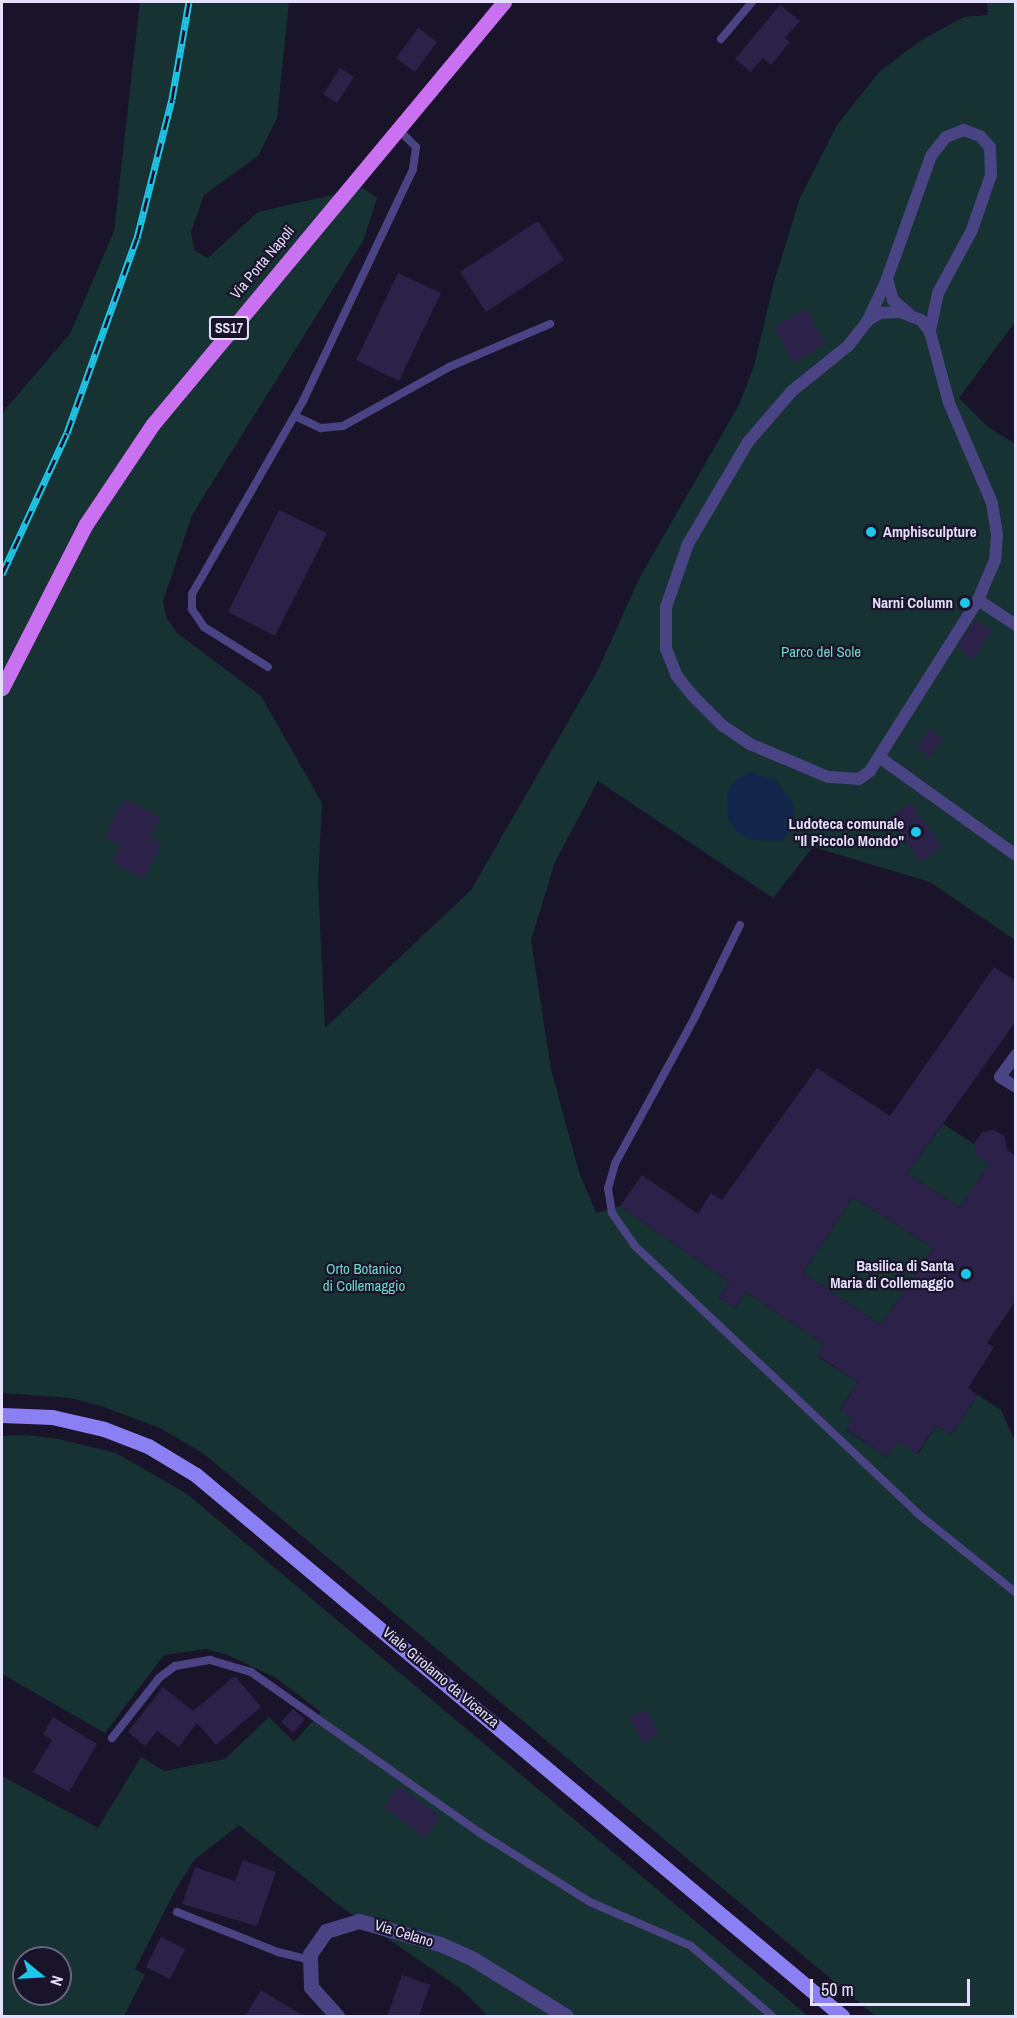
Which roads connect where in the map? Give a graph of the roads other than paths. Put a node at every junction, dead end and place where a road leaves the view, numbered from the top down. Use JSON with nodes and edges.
{"nodes":[{"id":1,"x":504,"y":2,"type":"edge"},
{"id":2,"x":752,"y":2,"type":"edge"},
{"id":3,"x":721,"y":39,"type":"dead end"},
{"id":4,"x":397,"y":128,"type":"junction"},
{"id":5,"x":887,"y":279,"type":"junction"},
{"id":6,"x":932,"y":312,"type":"junction"},
{"id":7,"x":913,"y":316,"type":"junction"},
{"id":8,"x":867,"y":321,"type":"junction"},
{"id":9,"x":550,"y":324,"type":"dead end"},
{"id":10,"x":930,"y":332,"type":"junction"},
{"id":11,"x":295,"y":416,"type":"junction"},
{"id":12,"x":978,"y":600,"type":"junction"},
{"id":13,"x":1016,"y":625,"type":"edge"},
{"id":14,"x":268,"y":668,"type":"dead end"},
{"id":15,"x":2,"y":688,"type":"edge"},
{"id":16,"x":879,"y":757,"type":"junction"},
{"id":17,"x":1016,"y":855,"type":"edge"},
{"id":18,"x":740,"y":925,"type":"dead end"},
{"id":19,"x":1016,"y":1055,"type":"edge"},
{"id":20,"x":1016,"y":1087,"type":"edge"},
{"id":21,"x":2,"y":1415,"type":"edge"},
{"id":22,"x":1016,"y":1593,"type":"edge"},
{"id":23,"x":112,"y":1738,"type":"dead end"},
{"id":24,"x":177,"y":1912,"type":"dead end"},
{"id":25,"x":309,"y":1960,"type":"junction"},
{"id":26,"x":337,"y":2016,"type":"edge"},
{"id":27,"x":566,"y":2016,"type":"edge"},
{"id":28,"x":772,"y":2016,"type":"edge"},
{"id":29,"x":842,"y":2016,"type":"edge"}],
"edges":[{"from":1,"to":4,"type":"main road","name":"Via Porta Napoli","number":"SS17"},
{"from":2,"to":3,"type":"lane"},
{"from":4,"to":11,"type":"lane"},
{"from":4,"to":15,"type":"main road","name":"Via Porta Napoli","number":"SS17"},
{"from":5,"to":6,"type":"street"},
{"from":5,"to":7,"type":"street"},
{"from":5,"to":8,"type":"street"},
{"from":6,"to":7,"type":"street"},
{"from":6,"to":10,"type":"street"},
{"from":7,"to":8,"type":"street"},
{"from":7,"to":10,"type":"street"},
{"from":8,"to":16,"type":"street"},
{"from":9,"to":11,"type":"lane"},
{"from":10,"to":12,"type":"street"},
{"from":11,"to":14,"type":"lane"},
{"from":12,"to":13,"type":"street"},
{"from":12,"to":16,"type":"street"},
{"from":16,"to":17,"type":"street"},
{"from":18,"to":22,"type":"lane"},
{"from":19,"to":20,"type":"street"},
{"from":21,"to":29,"type":"main road","name":"Viale Girolamo da Vicenza"},
{"from":23,"to":28,"type":"lane"},
{"from":24,"to":25,"type":"lane"},
{"from":25,"to":26,"type":"street"},
{"from":25,"to":27,"type":"street","name":"Via Celano"}]}
